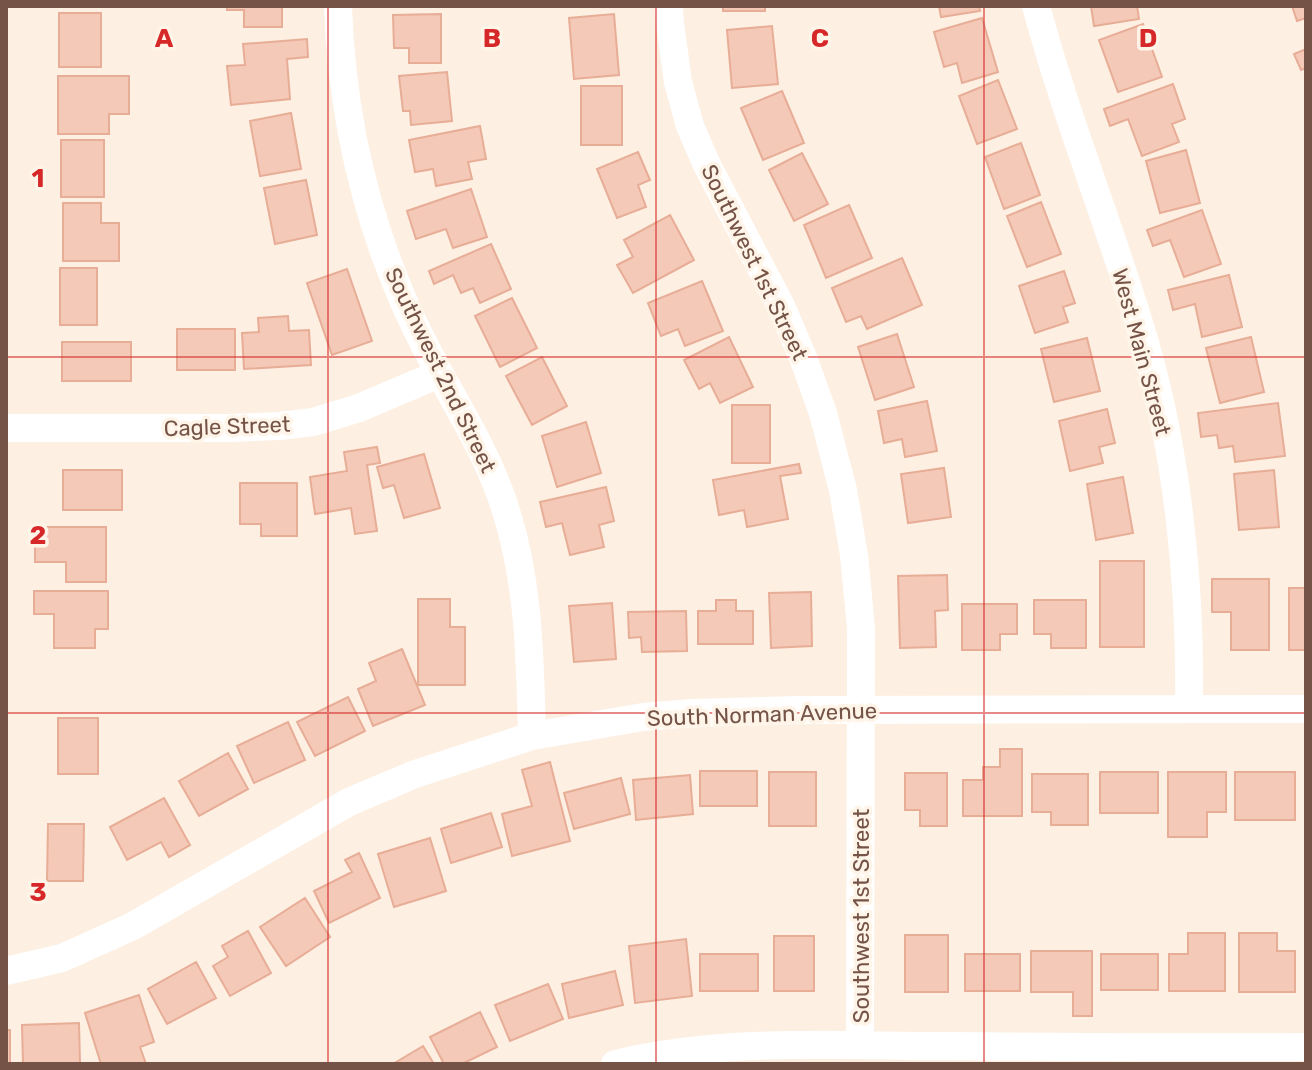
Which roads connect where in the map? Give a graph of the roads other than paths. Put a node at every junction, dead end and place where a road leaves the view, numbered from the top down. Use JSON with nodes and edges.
{"nodes":[{"id":1,"x":338,"y":6,"type":"edge"},
{"id":2,"x":669,"y":6,"type":"edge"},
{"id":3,"x":1036,"y":6,"type":"edge"},
{"id":4,"x":439,"y":374,"type":"junction"},
{"id":5,"x":6,"y":428,"type":"edge"},
{"id":6,"x":1189,"y":709,"type":"junction"},
{"id":7,"x":1306,"y":709,"type":"edge"},
{"id":8,"x":861,"y":710,"type":"junction"},
{"id":9,"x":532,"y":736,"type":"junction"},
{"id":10,"x":6,"y":971,"type":"edge"},
{"id":11,"x":860,"y":1045,"type":"junction"},
{"id":12,"x":1306,"y":1047,"type":"edge"},
{"id":13,"x":615,"y":1064,"type":"edge"}],
"edges":[{"from":1,"to":4,"type":"street","name":"Southwest 2nd Street"},
{"from":2,"to":8,"type":"street","name":"Southwest 1st Street"},
{"from":3,"to":6,"type":"street","name":"West Main Street"},
{"from":4,"to":5,"type":"street","name":"Cagle Street"},
{"from":4,"to":9,"type":"street","name":"Southwest 2nd Street"},
{"from":6,"to":7,"type":"street","name":"South Norman Avenue"},
{"from":6,"to":8,"type":"street","name":"South Norman Avenue"},
{"from":8,"to":9,"type":"street","name":"South Norman Avenue"},
{"from":8,"to":11,"type":"street","name":"Southwest 1st Street"},
{"from":9,"to":10,"type":"street","name":"South Norman Avenue"},
{"from":11,"to":12,"type":"street"},
{"from":11,"to":13,"type":"street"}]}
